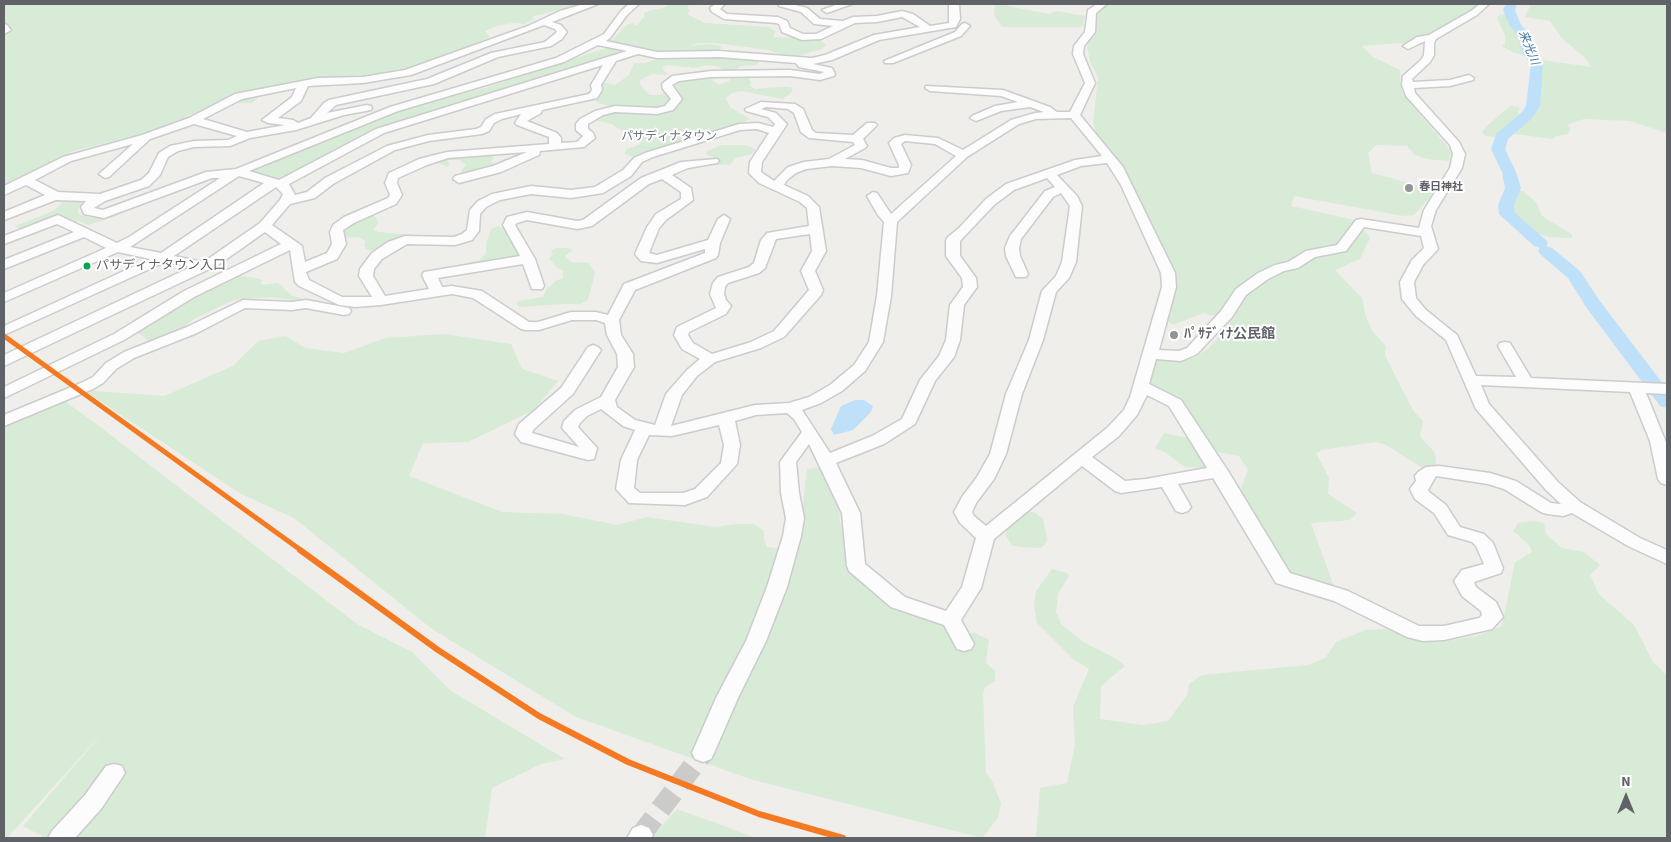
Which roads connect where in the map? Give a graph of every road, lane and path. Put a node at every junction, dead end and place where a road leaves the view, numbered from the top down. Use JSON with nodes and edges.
{"nodes":[{"id":1,"x":593,"y":4,"type":"edge"},
{"id":2,"x":634,"y":4,"type":"edge"},
{"id":3,"x":721,"y":4,"type":"edge"},
{"id":4,"x":782,"y":4,"type":"edge"},
{"id":5,"x":847,"y":4,"type":"edge"},
{"id":6,"x":914,"y":4,"type":"edge"},
{"id":7,"x":954,"y":4,"type":"edge"},
{"id":8,"x":1103,"y":4,"type":"edge"},
{"id":9,"x":1480,"y":5,"type":"edge"},
{"id":10,"x":827,"y":10,"type":"dead end"},
{"id":11,"x":902,"y":14,"type":"junction"},
{"id":12,"x":955,"y":19,"type":"junction"},
{"id":13,"x":544,"y":22,"type":"junction"},
{"id":14,"x":843,"y":24,"type":"junction"},
{"id":15,"x":929,"y":30,"type":"junction"},
{"id":16,"x":1432,"y":37,"type":"junction"},
{"id":17,"x":599,"y":42,"type":"junction"},
{"id":18,"x":1408,"y":46,"type":"dead end"},
{"id":19,"x":637,"y":51,"type":"junction"},
{"id":20,"x":612,"y":59,"type":"junction"},
{"id":21,"x":800,"y":61,"type":"junction"},
{"id":22,"x":889,"y":62,"type":"dead end"},
{"id":23,"x":1469,"y":78,"type":"dead end"},
{"id":24,"x":304,"y":83,"type":"junction"},
{"id":25,"x":1408,"y":85,"type":"junction"},
{"id":26,"x":930,"y":88,"type":"dead end"},
{"id":27,"x":1032,"y":103,"type":"junction"},
{"id":28,"x":551,"y":104,"type":"junction"},
{"id":29,"x":400,"y":107,"type":"junction"},
{"id":30,"x":1054,"y":115,"type":"junction"},
{"id":31,"x":1074,"y":115,"type":"junction"},
{"id":32,"x":976,"y":118,"type":"dead end"},
{"id":33,"x":193,"y":120,"type":"junction"},
{"id":34,"x":309,"y":124,"type":"junction"},
{"id":35,"x":871,"y":125,"type":"dead end"},
{"id":36,"x":776,"y":132,"type":"junction"},
{"id":37,"x":247,"y":135,"type":"junction"},
{"id":38,"x":146,"y":137,"type":"junction"},
{"id":39,"x":856,"y":139,"type":"junction"},
{"id":40,"x":550,"y":147,"type":"junction"},
{"id":41,"x":963,"y":155,"type":"junction"},
{"id":42,"x":1110,"y":159,"type":"junction"},
{"id":43,"x":712,"y":161,"type":"dead end"},
{"id":44,"x":832,"y":162,"type":"junction"},
{"id":45,"x":238,"y":172,"type":"junction"},
{"id":46,"x":105,"y":174,"type":"dead end"},
{"id":47,"x":1050,"y":174,"type":"junction"},
{"id":48,"x":662,"y":175,"type":"junction"},
{"id":49,"x":459,"y":178,"type":"dead end"},
{"id":50,"x":27,"y":180,"type":"junction"},
{"id":51,"x":277,"y":184,"type":"junction"},
{"id":52,"x":777,"y":186,"type":"junction"},
{"id":53,"x":1062,"y":189,"type":"junction"},
{"id":54,"x":4,"y":191,"type":"edge"},
{"id":55,"x":55,"y":196,"type":"junction"},
{"id":56,"x":872,"y":196,"type":"dead end"},
{"id":57,"x":101,"y":198,"type":"junction"},
{"id":58,"x":286,"y":201,"type":"junction"},
{"id":59,"x":4,"y":216,"type":"edge"},
{"id":60,"x":724,"y":219,"type":"dead end"},
{"id":61,"x":891,"y":221,"type":"junction"},
{"id":62,"x":265,"y":226,"type":"junction"},
{"id":63,"x":816,"y":229,"type":"junction"},
{"id":64,"x":84,"y":232,"type":"junction"},
{"id":65,"x":1426,"y":233,"type":"junction"},
{"id":66,"x":4,"y":240,"type":"edge"},
{"id":67,"x":713,"y":243,"type":"junction"},
{"id":68,"x":291,"y":244,"type":"junction"},
{"id":69,"x":117,"y":248,"type":"junction"},
{"id":70,"x":162,"y":258,"type":"junction"},
{"id":71,"x":528,"y":259,"type":"junction"},
{"id":72,"x":4,"y":265,"type":"edge"},
{"id":73,"x":205,"y":266,"type":"junction"},
{"id":74,"x":299,"y":270,"type":"junction"},
{"id":75,"x":1021,"y":274,"type":"dead end"},
{"id":76,"x":537,"y":286,"type":"dead end"},
{"id":77,"x":437,"y":291,"type":"junction"},
{"id":78,"x":4,"y":298,"type":"edge"},
{"id":79,"x":381,"y":301,"type":"junction"},
{"id":80,"x":350,"y":303,"type":"junction"},
{"id":81,"x":612,"y":320,"type":"junction"},
{"id":82,"x":4,"y":331,"type":"edge"},
{"id":83,"x":4,"y":346,"type":"edge"},
{"id":84,"x":1505,"y":346,"type":"dead end"},
{"id":85,"x":593,"y":350,"type":"dead end"},
{"id":86,"x":20,"y":354,"type":"junction"},
{"id":87,"x":1150,"y":354,"type":"junction"},
{"id":88,"x":710,"y":359,"type":"junction"},
{"id":89,"x":4,"y":361,"type":"edge"},
{"id":90,"x":1471,"y":380,"type":"junction"},
{"id":91,"x":1526,"y":382,"type":"junction"},
{"id":92,"x":1141,"y":386,"type":"junction"},
{"id":93,"x":1641,"y":389,"type":"junction"},
{"id":94,"x":1667,"y":390,"type":"edge"},
{"id":95,"x":4,"y":392,"type":"edge"},
{"id":96,"x":607,"y":400,"type":"junction"},
{"id":97,"x":791,"y":408,"type":"junction"},
{"id":98,"x":726,"y":418,"type":"junction"},
{"id":99,"x":4,"y":421,"type":"edge"},
{"id":100,"x":644,"y":428,"type":"junction"},
{"id":101,"x":661,"y":431,"type":"junction"},
{"id":102,"x":810,"y":433,"type":"junction"},
{"id":103,"x":1082,"y":458,"type":"junction"},
{"id":104,"x":826,"y":460,"type":"junction"},
{"id":105,"x":1219,"y":471,"type":"junction"},
{"id":106,"x":1667,"y":480,"type":"edge"},
{"id":107,"x":1168,"y":481,"type":"junction"},
{"id":108,"x":1574,"y":506,"type":"junction"},
{"id":109,"x":1182,"y":507,"type":"dead end"},
{"id":110,"x":986,"y":536,"type":"junction"},
{"id":111,"x":1667,"y":558,"type":"edge"},
{"id":112,"x":951,"y":620,"type":"junction"},
{"id":113,"x":964,"y":644,"type":"dead end"},
{"id":114,"x":703,"y":753,"type":"tunnel mouth"},
{"id":115,"x":114,"y":773,"type":"dead end"},
{"id":116,"x":60,"y":838,"type":"edge"}],
"edges":[{"from":1,"to":13,"type":"street"},
{"from":2,"to":17,"type":"street"},
{"from":3,"to":14,"type":"street"},
{"from":4,"to":14,"type":"street"},
{"from":5,"to":10,"type":"street"},
{"from":6,"to":11,"type":"street"},
{"from":7,"to":12,"type":"street"},
{"from":8,"to":31,"type":"street"},
{"from":9,"to":16,"type":"street"},
{"from":11,"to":14,"type":"street"},
{"from":11,"to":15,"type":"street"},
{"from":12,"to":15,"type":"street"},
{"from":12,"to":22,"type":"street"},
{"from":13,"to":24,"type":"street"},
{"from":13,"to":34,"type":"street"},
{"from":15,"to":21,"type":"street"},
{"from":16,"to":18,"type":"street"},
{"from":16,"to":25,"type":"street"},
{"from":17,"to":19,"type":"street"},
{"from":17,"to":29,"type":"street"},
{"from":19,"to":20,"type":"street"},
{"from":19,"to":21,"type":"street"},
{"from":20,"to":28,"type":"street"},
{"from":20,"to":51,"type":"street"},
{"from":21,"to":40,"type":"street"},
{"from":23,"to":25,"type":"street"},
{"from":24,"to":33,"type":"street"},
{"from":24,"to":34,"type":"street"},
{"from":25,"to":65,"type":"street"},
{"from":26,"to":27,"type":"street"},
{"from":27,"to":30,"type":"street"},
{"from":27,"to":32,"type":"street"},
{"from":28,"to":40,"type":"street"},
{"from":28,"to":58,"type":"street"},
{"from":29,"to":34,"type":"street"},
{"from":29,"to":45,"type":"street"},
{"from":30,"to":31,"type":"street"},
{"from":30,"to":41,"type":"street"},
{"from":31,"to":42,"type":"street"},
{"from":33,"to":37,"type":"street"},
{"from":33,"to":38,"type":"street"},
{"from":34,"to":37,"type":"street"},
{"from":35,"to":39,"type":"street"},
{"from":36,"to":39,"type":"street"},
{"from":36,"to":52,"type":"street"},
{"from":36,"to":79,"type":"street"},
{"from":37,"to":57,"type":"street"},
{"from":38,"to":46,"type":"street"},
{"from":38,"to":50,"type":"street"},
{"from":39,"to":44,"type":"street"},
{"from":40,"to":49,"type":"street"},
{"from":40,"to":74,"type":"street"},
{"from":41,"to":44,"type":"street"},
{"from":41,"to":61,"type":"street"},
{"from":42,"to":47,"type":"street"},
{"from":42,"to":87,"type":"street"},
{"from":43,"to":48,"type":"street"},
{"from":44,"to":52,"type":"street"},
{"from":45,"to":51,"type":"street"},
{"from":45,"to":57,"type":"street"},
{"from":45,"to":69,"type":"street"},
{"from":47,"to":53,"type":"street"},
{"from":47,"to":104,"type":"street"},
{"from":48,"to":67,"type":"street"},
{"from":48,"to":71,"type":"street"},
{"from":50,"to":54,"type":"street"},
{"from":50,"to":55,"type":"street"},
{"from":51,"to":58,"type":"street"},
{"from":51,"to":70,"type":"street"},
{"from":52,"to":63,"type":"street"},
{"from":53,"to":75,"type":"street"},
{"from":53,"to":110,"type":"street"},
{"from":55,"to":57,"type":"street"},
{"from":55,"to":59,"type":"street"},
{"from":56,"to":61,"type":"street"},
{"from":58,"to":62,"type":"street"},
{"from":60,"to":67,"type":"street"},
{"from":61,"to":97,"type":"street"},
{"from":62,"to":68,"type":"street"},
{"from":62,"to":73,"type":"street"},
{"from":63,"to":88,"type":"street"},
{"from":63,"to":88,"type":"street"},
{"from":64,"to":66,"type":"street"},
{"from":64,"to":69,"type":"street"},
{"from":64,"to":72,"type":"street"},
{"from":65,"to":87,"type":"street"},
{"from":65,"to":90,"type":"street"},
{"from":67,"to":81,"type":"street"},
{"from":68,"to":74,"type":"street"},
{"from":68,"to":95,"type":"street"},
{"from":69,"to":70,"type":"street"},
{"from":69,"to":78,"type":"street"},
{"from":70,"to":73,"type":"street"},
{"from":70,"to":82,"type":"street"},
{"from":71,"to":76,"type":"street"},
{"from":71,"to":77,"type":"street"},
{"from":73,"to":86,"type":"street"},
{"from":74,"to":80,"type":"street"},
{"from":77,"to":79,"type":"street"},
{"from":77,"to":81,"type":"street"},
{"from":79,"to":80,"type":"street"},
{"from":80,"to":99,"type":"street"},
{"from":81,"to":96,"type":"street"},
{"from":83,"to":86,"type":"street"},
{"from":84,"to":91,"type":"street"},
{"from":85,"to":96,"type":"street"},
{"from":86,"to":89,"type":"street"},
{"from":87,"to":92,"type":"street"},
{"from":88,"to":101,"type":"street"},
{"from":90,"to":91,"type":"street"},
{"from":90,"to":108,"type":"street"},
{"from":91,"to":93,"type":"street"},
{"from":92,"to":103,"type":"street"},
{"from":92,"to":105,"type":"street"},
{"from":93,"to":94,"type":"street"},
{"from":93,"to":106,"type":"street"},
{"from":96,"to":100,"type":"street"},
{"from":97,"to":98,"type":"street"},
{"from":97,"to":102,"type":"street"},
{"from":98,"to":100,"type":"street"},
{"from":98,"to":101,"type":"street"},
{"from":100,"to":101,"type":"street"},
{"from":102,"to":104,"type":"street"},
{"from":102,"to":114,"type":"street"},
{"from":103,"to":107,"type":"street"},
{"from":103,"to":110,"type":"street"},
{"from":104,"to":112,"type":"street"},
{"from":105,"to":107,"type":"street"},
{"from":105,"to":108,"type":"street"},
{"from":107,"to":109,"type":"street"},
{"from":108,"to":111,"type":"street"},
{"from":110,"to":112,"type":"street"},
{"from":112,"to":113,"type":"street"},
{"from":115,"to":116,"type":"street"}]}
